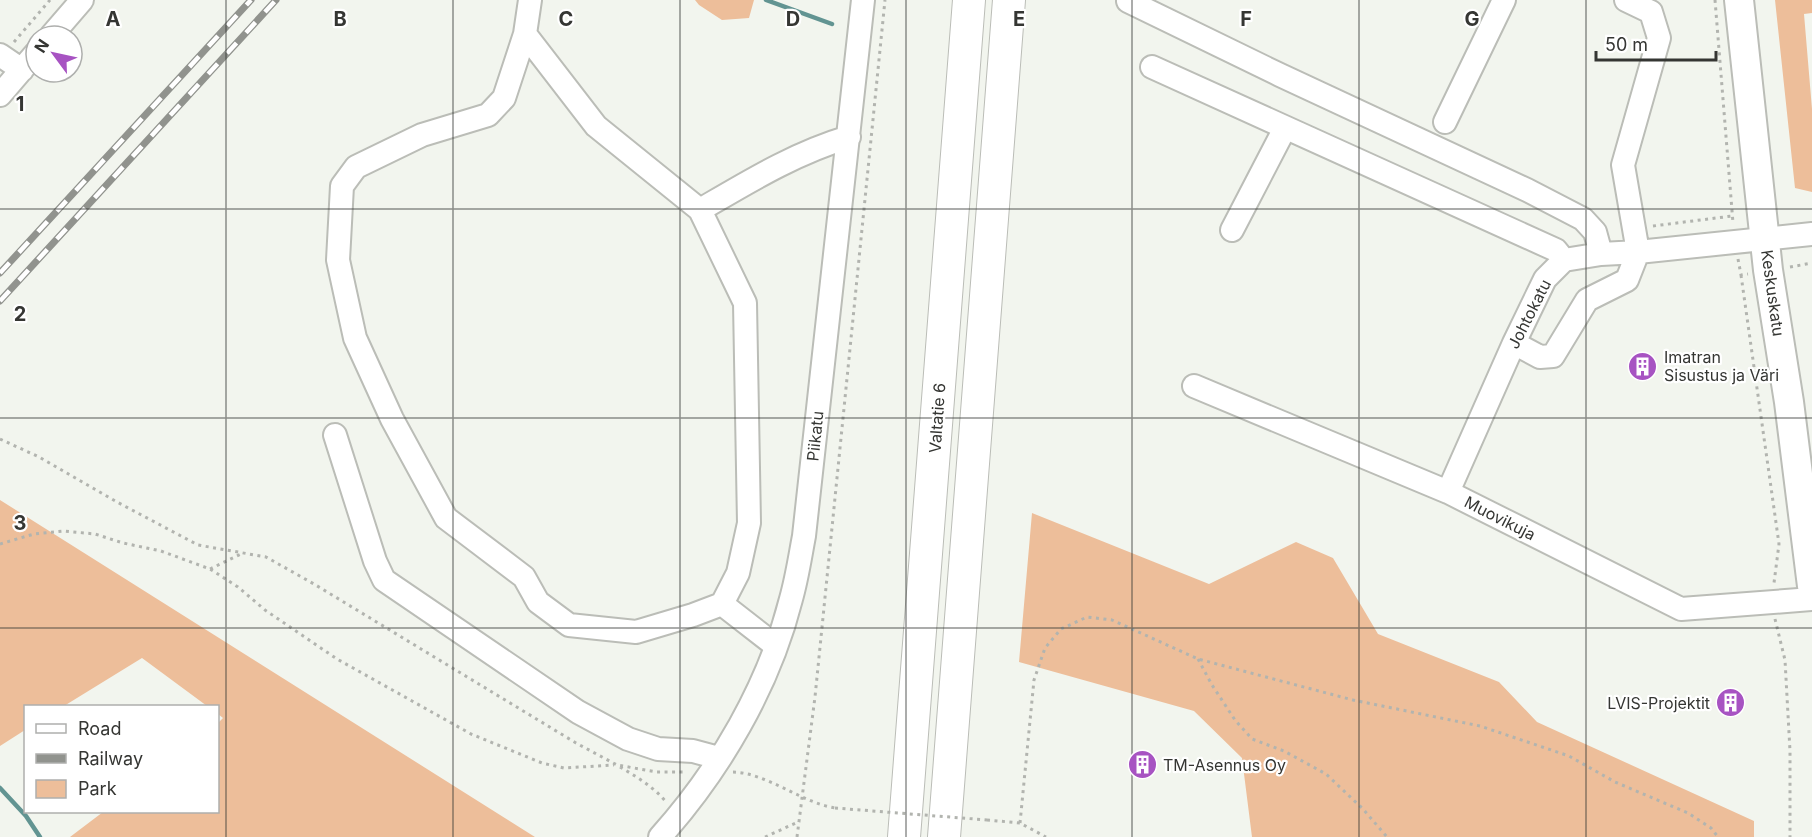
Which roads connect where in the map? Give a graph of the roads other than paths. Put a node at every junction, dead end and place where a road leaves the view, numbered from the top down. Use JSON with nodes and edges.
{"nodes":[{"id":1,"x":82,"y":0,"type":"edge"},
{"id":2,"x":530,"y":0,"type":"edge"},
{"id":3,"x":863,"y":0,"type":"edge"},
{"id":4,"x":969,"y":0,"type":"edge"},
{"id":5,"x":1009,"y":0,"type":"edge"},
{"id":6,"x":1504,"y":0,"type":"edge"},
{"id":7,"x":1626,"y":0,"type":"edge"},
{"id":8,"x":1739,"y":0,"type":"edge"},
{"id":9,"x":1128,"y":1,"type":"edge"},
{"id":10,"x":61,"y":24,"type":"edge"},
{"id":11,"x":525,"y":34,"type":"junction"},
{"id":12,"x":1,"y":56,"type":"edge"},
{"id":13,"x":24,"y":61,"type":"edge"},
{"id":14,"x":1152,"y":67,"type":"dead end"},
{"id":15,"x":24,"y":68,"type":"edge"},
{"id":16,"x":0,"y":95,"type":"edge"},
{"id":17,"x":1444,"y":122,"type":"dead end"},
{"id":18,"x":1285,"y":128,"type":"junction"},
{"id":19,"x":849,"y":137,"type":"junction"},
{"id":20,"x":700,"y":210,"type":"junction"},
{"id":21,"x":1232,"y":230,"type":"dead end"},
{"id":22,"x":1812,"y":234,"type":"edge"},
{"id":23,"x":1765,"y":239,"type":"junction"},
{"id":24,"x":1638,"y":252,"type":"junction"},
{"id":25,"x":1602,"y":254,"type":"junction"},
{"id":26,"x":1564,"y":260,"type":"junction"},
{"id":27,"x":1514,"y":343,"type":"junction"},
{"id":28,"x":1194,"y":386,"type":"dead end"},
{"id":29,"x":335,"y":435,"type":"dead end"},
{"id":30,"x":1448,"y":492,"type":"junction"},
{"id":31,"x":1812,"y":586,"type":"edge"},
{"id":32,"x":1812,"y":599,"type":"edge"},
{"id":33,"x":722,"y":604,"type":"junction"},
{"id":34,"x":776,"y":646,"type":"junction"},
{"id":35,"x":715,"y":765,"type":"junction"},
{"id":36,"x":660,"y":837,"type":"edge"},
{"id":37,"x":904,"y":837,"type":"edge"},
{"id":38,"x":944,"y":837,"type":"edge"}],
"edges":[{"from":1,"to":10,"type":"street"},
{"from":2,"to":11,"type":"street"},
{"from":3,"to":19,"type":"street","name":"Piikatu"},
{"from":4,"to":37,"type":"highway","name":"Valtatie 6"},
{"from":5,"to":38,"type":"highway"},
{"from":6,"to":17,"type":"street"},
{"from":7,"to":24,"type":"street"},
{"from":8,"to":23,"type":"main road","name":"Keskuskatu"},
{"from":9,"to":25,"type":"street"},
{"from":11,"to":20,"type":"street"},
{"from":11,"to":33,"type":"street"},
{"from":12,"to":13,"type":"street"},
{"from":14,"to":18,"type":"street"},
{"from":15,"to":16,"type":"street"},
{"from":18,"to":21,"type":"street"},
{"from":18,"to":26,"type":"street"},
{"from":19,"to":20,"type":"street"},
{"from":19,"to":34,"type":"street","name":"Piikatu"},
{"from":20,"to":33,"type":"street"},
{"from":22,"to":23,"type":"street"},
{"from":23,"to":24,"type":"street"},
{"from":23,"to":31,"type":"main road","name":"Keskuskatu"},
{"from":24,"to":25,"type":"street"},
{"from":24,"to":27,"type":"street"},
{"from":25,"to":26,"type":"street"},
{"from":26,"to":27,"type":"street","name":"Johtokatu"},
{"from":27,"to":30,"type":"street","name":"Johtokatu"},
{"from":28,"to":30,"type":"street","name":"Muovikuja"},
{"from":29,"to":35,"type":"street"},
{"from":30,"to":32,"type":"street","name":"Muovikuja"},
{"from":33,"to":34,"type":"street"},
{"from":34,"to":35,"type":"street","name":"Piikatu"},
{"from":35,"to":36,"type":"street","name":"Piikatu"}]}
